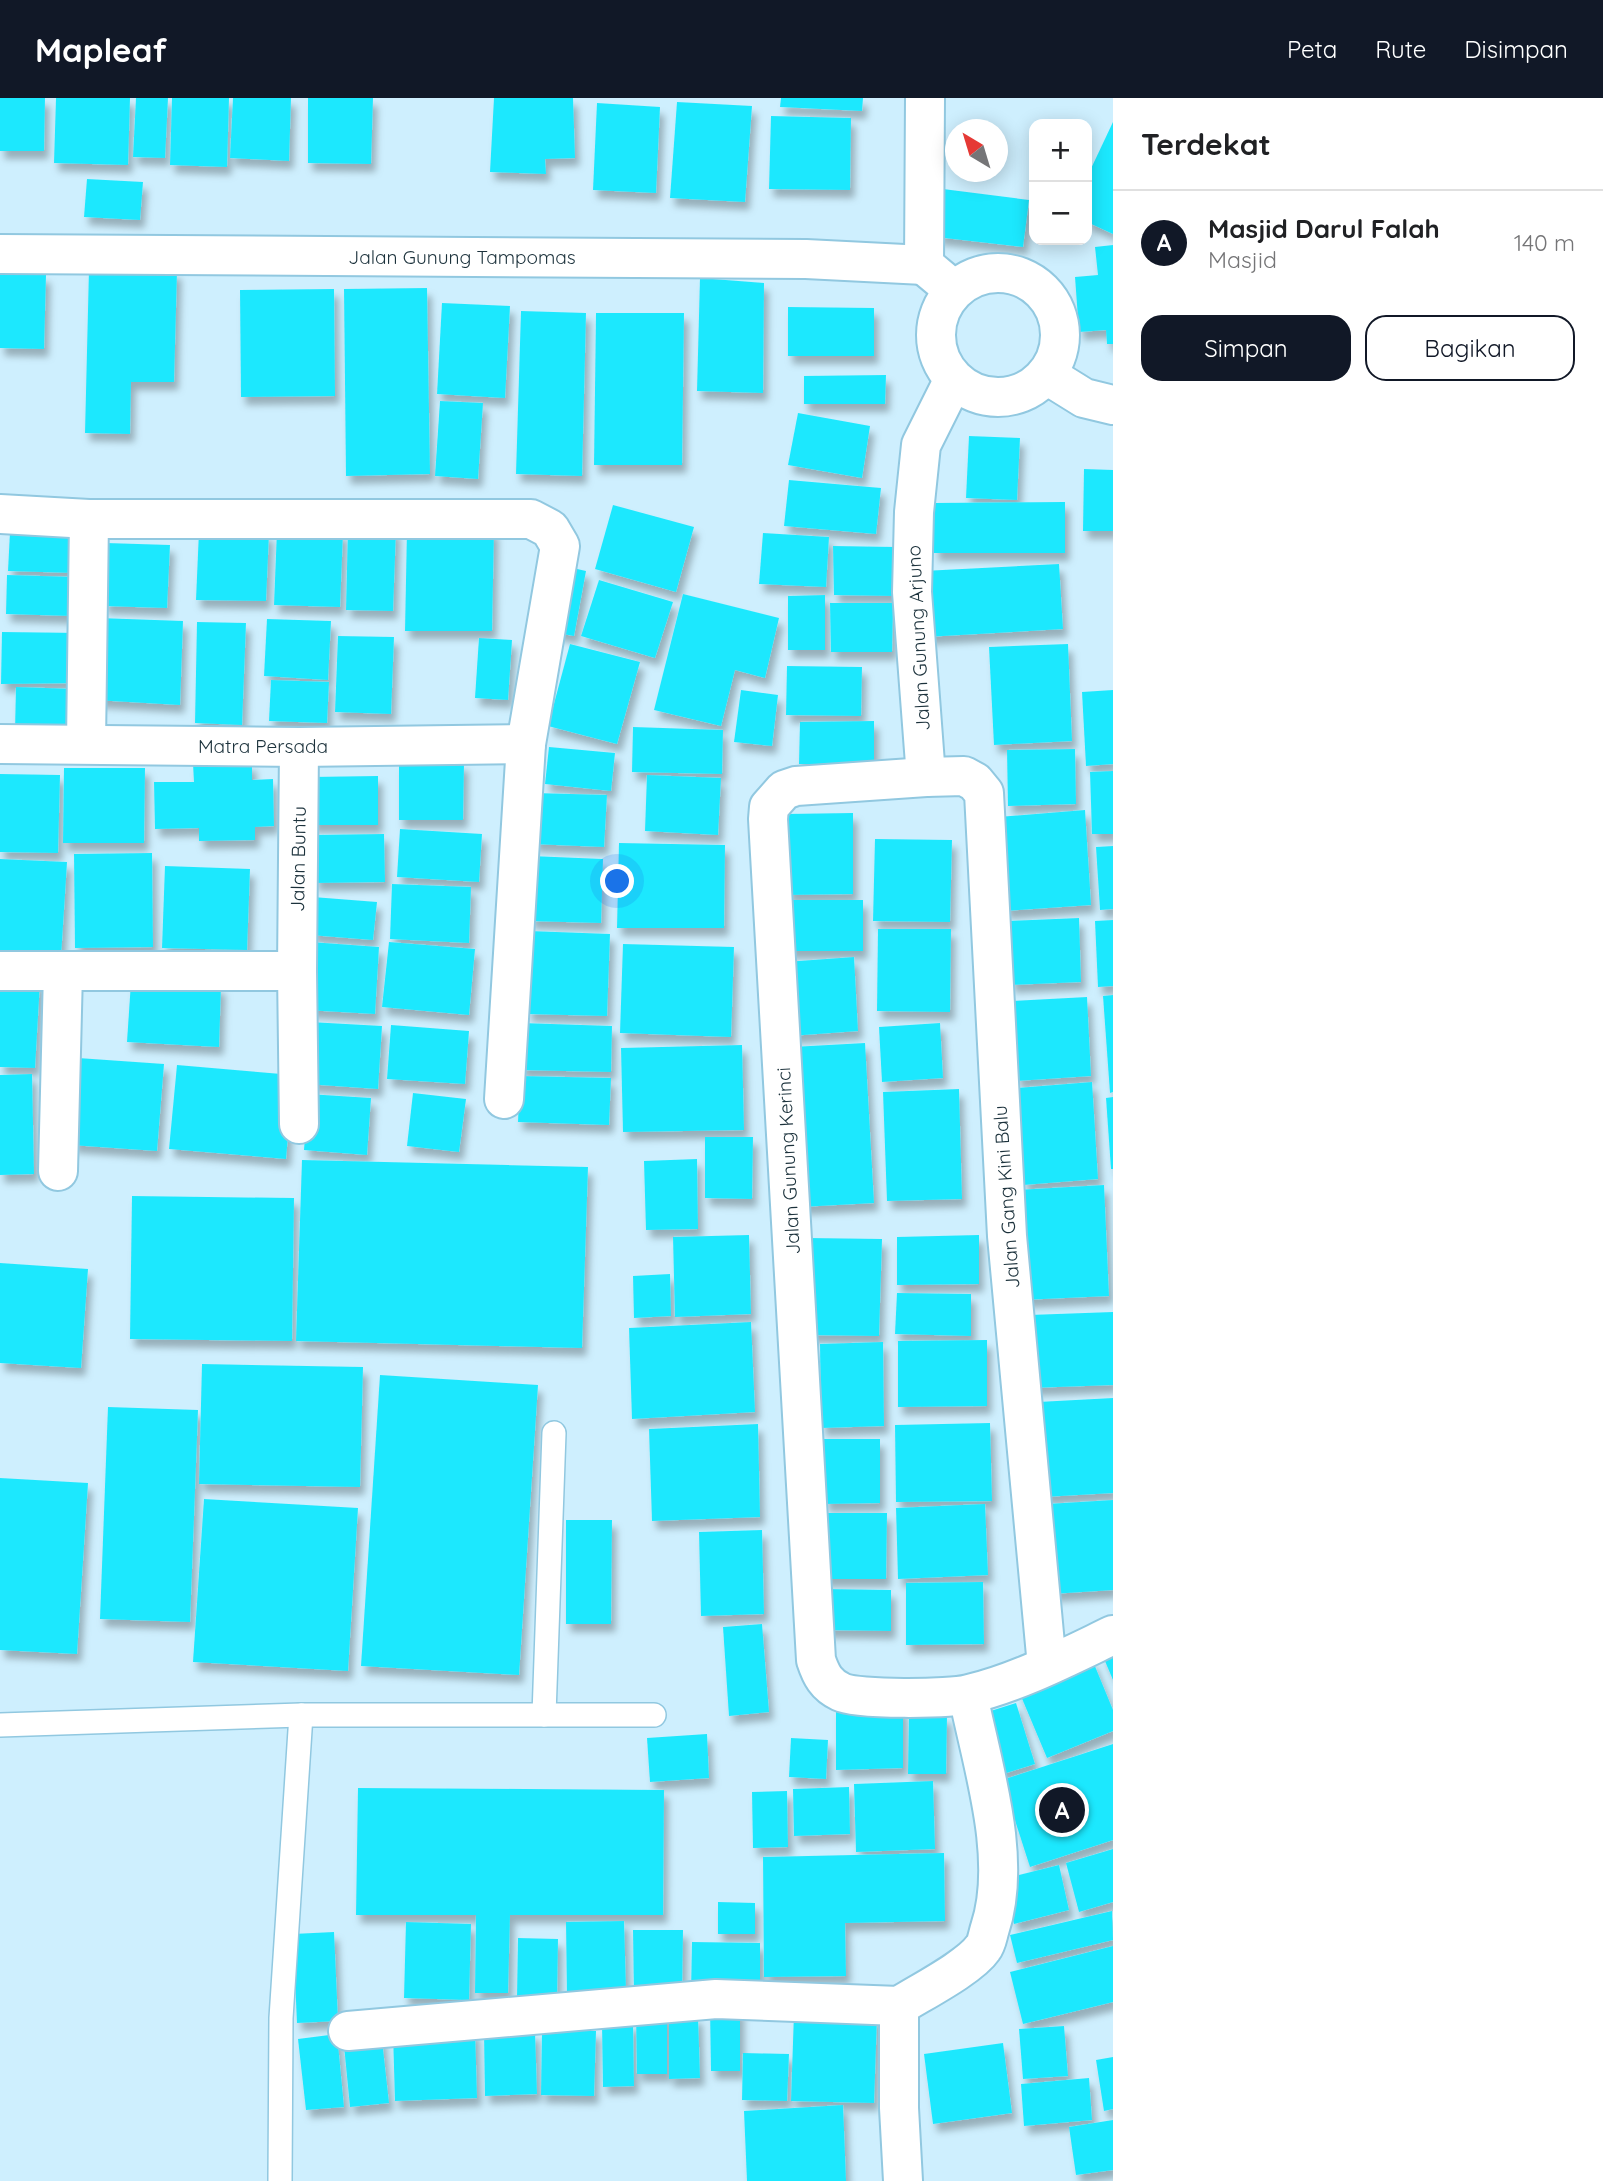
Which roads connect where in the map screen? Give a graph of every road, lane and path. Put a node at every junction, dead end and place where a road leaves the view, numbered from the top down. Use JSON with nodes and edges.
{"nodes":[{"id":1,"x":925,"y":98,"type":"edge"},
{"id":2,"x":0,"y":254,"type":"edge"},
{"id":3,"x":924,"y":265,"type":"junction"},
{"id":4,"x":955,"y":290,"type":"junction"},
{"id":5,"x":1047,"y":375,"type":"junction"},
{"id":6,"x":953,"y":381,"type":"junction"},
{"id":7,"x":1113,"y":405,"type":"edge"},
{"id":8,"x":0,"y":514,"type":"edge"},
{"id":9,"x":89,"y":519,"type":"junction"},
{"id":10,"x":0,"y":744,"type":"edge"},
{"id":11,"x":86,"y":744,"type":"junction"},
{"id":12,"x":526,"y":744,"type":"junction"},
{"id":13,"x":299,"y":747,"type":"junction"},
{"id":14,"x":926,"y":777,"type":"junction"},
{"id":15,"x":0,"y":971,"type":"edge"},
{"id":16,"x":298,"y":971,"type":"junction"},
{"id":17,"x":63,"y":972,"type":"junction"},
{"id":18,"x":504,"y":1099,"type":"dead end"},
{"id":19,"x":299,"y":1124,"type":"dead end"},
{"id":20,"x":58,"y":1171,"type":"dead end"},
{"id":21,"x":554,"y":1433,"type":"dead end"},
{"id":22,"x":1113,"y":1635,"type":"edge"},
{"id":23,"x":1047,"y":1666,"type":"junction"},
{"id":24,"x":968,"y":1695,"type":"junction"},
{"id":25,"x":301,"y":1715,"type":"junction"},
{"id":26,"x":544,"y":1715,"type":"junction"},
{"id":27,"x":654,"y":1715,"type":"dead end"},
{"id":28,"x":0,"y":1725,"type":"edge"},
{"id":29,"x":899,"y":2006,"type":"junction"},
{"id":30,"x":348,"y":2031,"type":"dead end"},
{"id":31,"x":280,"y":2181,"type":"edge"},
{"id":32,"x":903,"y":2181,"type":"edge"}],
"edges":[{"from":1,"to":3,"type":"street"},
{"from":2,"to":3,"type":"street","name":"Jalan Gunung Tampomas"},
{"from":3,"to":4,"type":"street"},
{"from":4,"to":5,"type":"street"},
{"from":4,"to":6,"type":"street"},
{"from":5,"to":6,"type":"street"},
{"from":5,"to":7,"type":"street"},
{"from":6,"to":14,"type":"street","name":"Jalan Gunung Arjuno"},
{"from":8,"to":9,"type":"street"},
{"from":9,"to":11,"type":"street"},
{"from":9,"to":12,"type":"street"},
{"from":10,"to":11,"type":"street","name":"Matra Persada"},
{"from":11,"to":13,"type":"street","name":"Matra Persada"},
{"from":12,"to":13,"type":"street","name":"Matra Persada"},
{"from":12,"to":18,"type":"street"},
{"from":13,"to":16,"type":"street","name":"Jalan Buntu"},
{"from":14,"to":23,"type":"street","name":"Jalan Gang Kini Balu"},
{"from":14,"to":24,"type":"street","name":"Jalan Gunung Kerinci"},
{"from":15,"to":17,"type":"street"},
{"from":16,"to":17,"type":"street"},
{"from":16,"to":19,"type":"street","name":"Jalan Buntu"},
{"from":17,"to":20,"type":"street"},
{"from":21,"to":26,"type":"lane"},
{"from":22,"to":23,"type":"street"},
{"from":23,"to":24,"type":"street"},
{"from":24,"to":29,"type":"street"},
{"from":25,"to":26,"type":"lane"},
{"from":25,"to":28,"type":"lane"},
{"from":25,"to":31,"type":"lane"},
{"from":26,"to":27,"type":"lane"},
{"from":29,"to":30,"type":"street"},
{"from":29,"to":32,"type":"street"}]}
